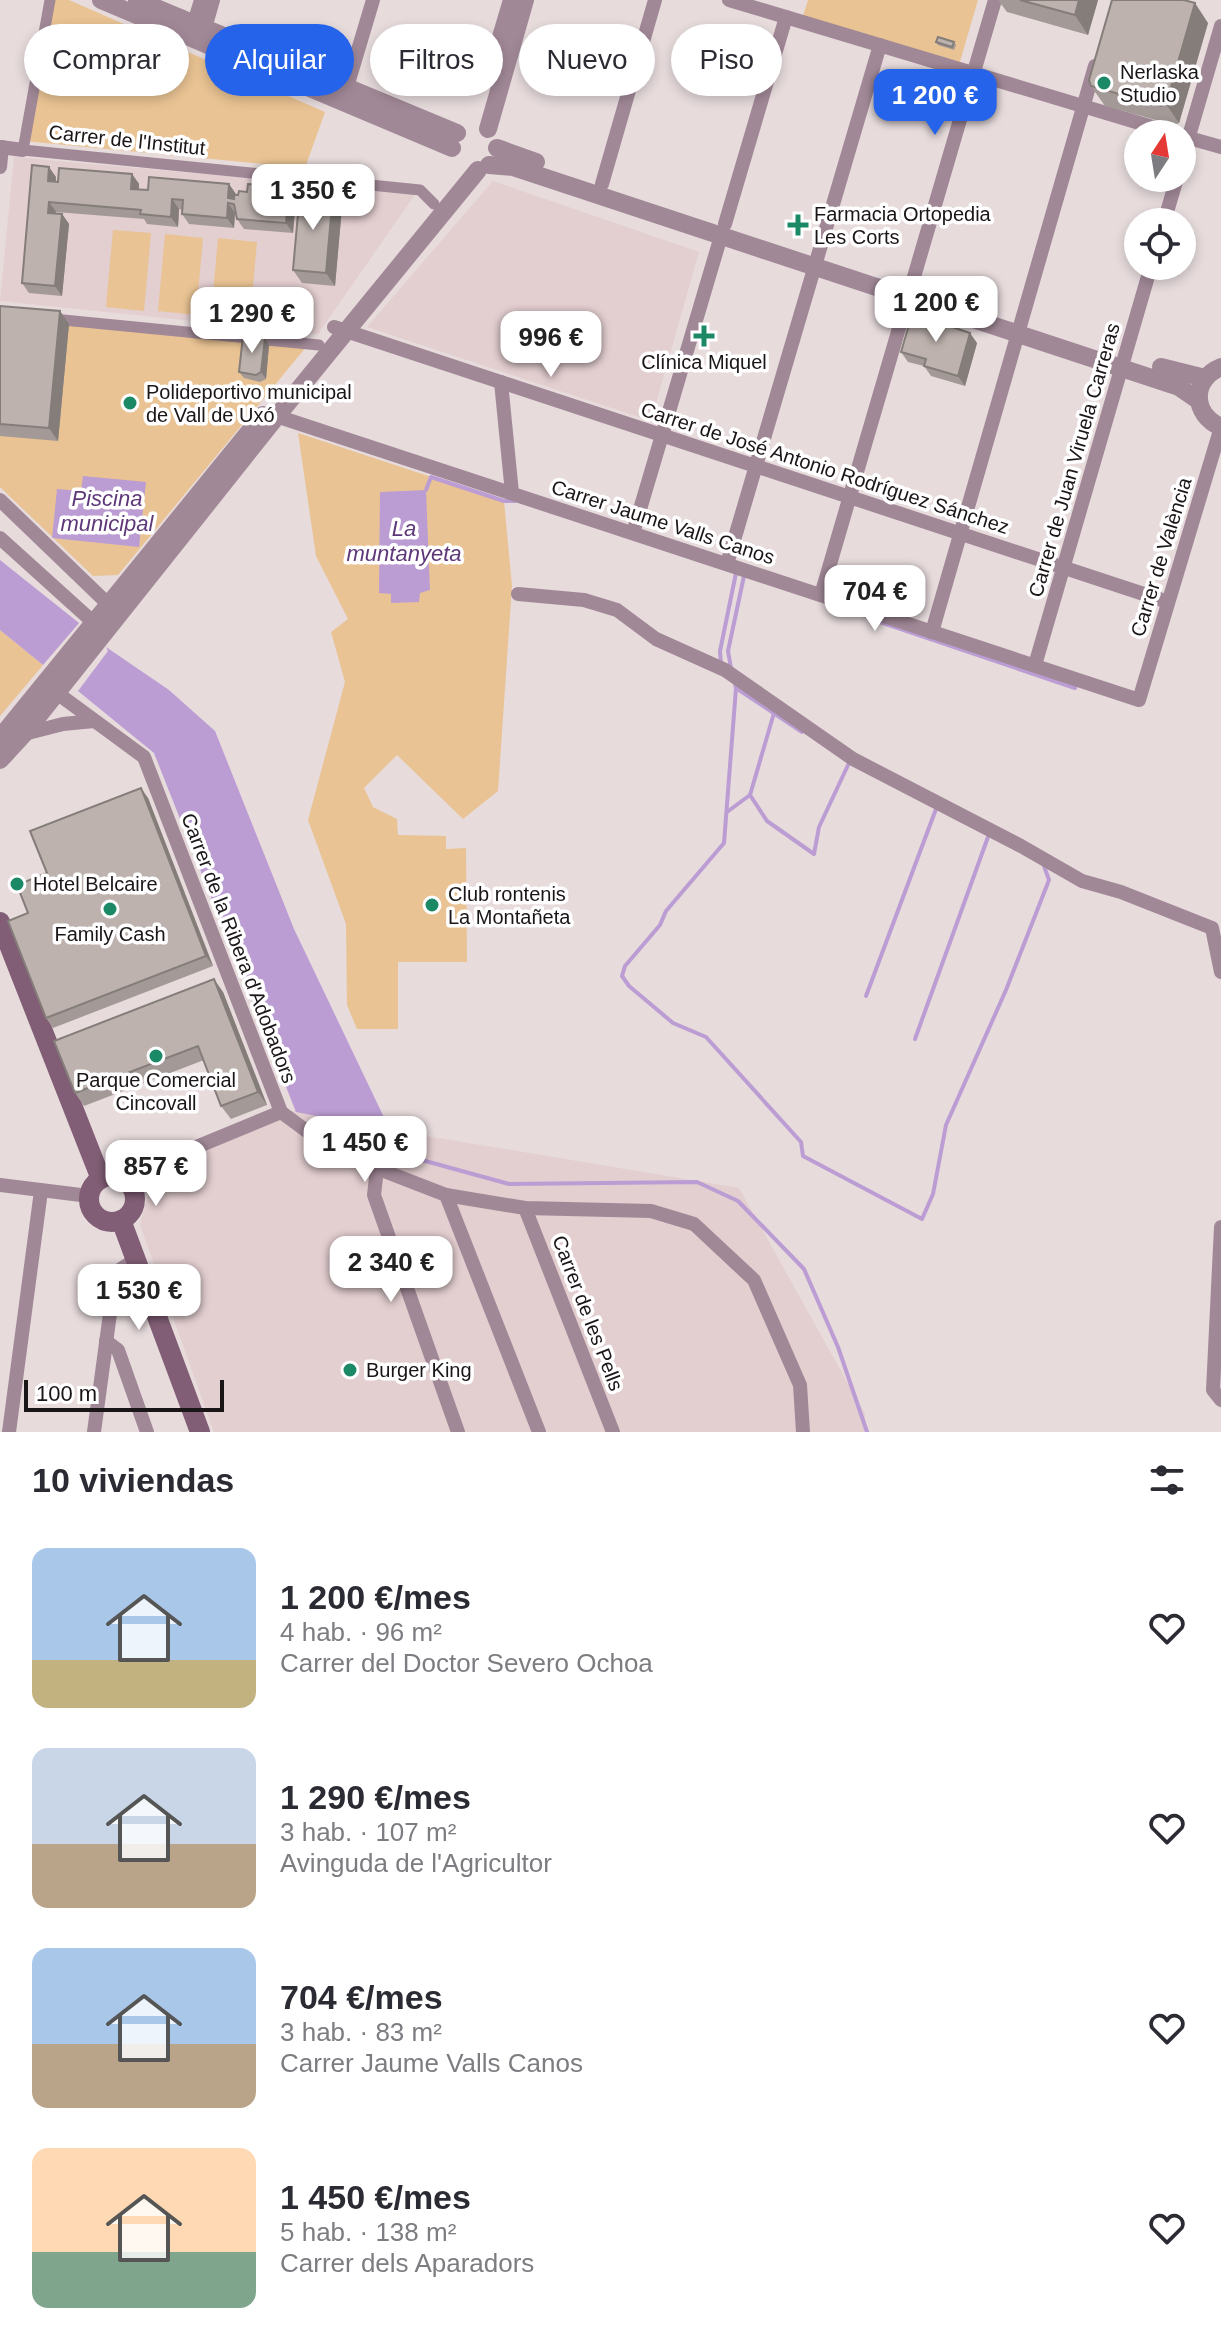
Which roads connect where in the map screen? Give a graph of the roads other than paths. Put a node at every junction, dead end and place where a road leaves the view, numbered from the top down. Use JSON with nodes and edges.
{"nodes":[{"id":1,"x":50,"y":0,"type":"edge"},
{"id":2,"x":101,"y":0,"type":"edge"},
{"id":3,"x":137,"y":0,"type":"edge"},
{"id":4,"x":201,"y":0,"type":"edge"},
{"id":5,"x":213,"y":0,"type":"edge"},
{"id":6,"x":373,"y":0,"type":"edge"},
{"id":7,"x":512,"y":0,"type":"edge"},
{"id":8,"x":525,"y":0,"type":"edge"},
{"id":9,"x":655,"y":0,"type":"edge"},
{"id":10,"x":729,"y":0,"type":"edge"},
{"id":11,"x":995,"y":0,"type":"edge"},
{"id":12,"x":786,"y":17,"type":"junction"},
{"id":13,"x":1221,"y":26,"type":"edge"},
{"id":14,"x":197,"y":33,"type":"junction"},
{"id":15,"x":205,"y":36,"type":"edge"},
{"id":16,"x":880,"y":45,"type":"junction"},
{"id":17,"x":1101,"y":46,"type":"edge"},
{"id":18,"x":354,"y":64,"type":"edge"},
{"id":19,"x":974,"y":73,"type":"junction"},
{"id":20,"x":347,"y":96,"type":"edge"},
{"id":21,"x":1084,"y":106,"type":"junction"},
{"id":22,"x":1130,"y":120,"type":"edge"},
{"id":23,"x":1188,"y":120,"type":"edge"},
{"id":24,"x":482,"y":127,"type":"junction"},
{"id":25,"x":454,"y":140,"type":"junction"},
{"id":26,"x":1196,"y":140,"type":"edge"},
{"id":27,"x":1,"y":147,"type":"edge"},
{"id":28,"x":1221,"y":147,"type":"edge"},
{"id":29,"x":23,"y":150,"type":"junction"},
{"id":30,"x":482,"y":163,"type":"junction"},
{"id":31,"x":0,"y":167,"type":"edge"},
{"id":32,"x":601,"y":190,"type":"junction"},
{"id":33,"x":434,"y":204,"type":"junction"},
{"id":34,"x":723,"y":230,"type":"junction"},
{"id":35,"x":816,"y":261,"type":"junction"},
{"id":36,"x":1147,"y":280,"type":"edge"},
{"id":37,"x":910,"y":291,"type":"junction"},
{"id":38,"x":46,"y":318,"type":"edge"},
{"id":39,"x":1020,"y":328,"type":"junction"},
{"id":40,"x":340,"y":329,"type":"junction"},
{"id":41,"x":319,"y":345,"type":"junction"},
{"id":42,"x":1123,"y":362,"type":"junction"},
{"id":43,"x":1221,"y":367,"type":"edge"},
{"id":44,"x":1205,"y":378,"type":"junction"},
{"id":45,"x":501,"y":382,"type":"junction"},
{"id":46,"x":1198,"y":400,"type":"junction"},
{"id":47,"x":271,"y":414,"type":"junction"},
{"id":48,"x":1221,"y":427,"type":"edge"},
{"id":49,"x":662,"y":436,"type":"junction"},
{"id":50,"x":755,"y":467,"type":"junction"},
{"id":51,"x":512,"y":493,"type":"junction"},
{"id":52,"x":850,"y":497,"type":"junction"},
{"id":53,"x":0,"y":500,"type":"edge"},
{"id":54,"x":633,"y":533,"type":"junction"},
{"id":55,"x":960,"y":534,"type":"junction"},
{"id":56,"x":0,"y":538,"type":"edge"},
{"id":57,"x":727,"y":564,"type":"junction"},
{"id":58,"x":1063,"y":568,"type":"junction"},
{"id":59,"x":518,"y":594,"type":"dead end"},
{"id":60,"x":821,"y":595,"type":"junction"},
{"id":61,"x":1168,"y":602,"type":"junction"},
{"id":62,"x":108,"y":604,"type":"junction"},
{"id":63,"x":94,"y":630,"type":"junction"},
{"id":64,"x":932,"y":632,"type":"junction"},
{"id":65,"x":1035,"y":665,"type":"junction"},
{"id":66,"x":58,"y":685,"type":"junction"},
{"id":67,"x":1139,"y":700,"type":"joint"},
{"id":68,"x":94,"y":721,"type":"junction"},
{"id":69,"x":24,"y":734,"type":"junction"},
{"id":70,"x":0,"y":738,"type":"edge"},
{"id":71,"x":0,"y":760,"type":"edge"},
{"id":72,"x":0,"y":922,"type":"edge"},
{"id":73,"x":1221,"y":972,"type":"edge"},
{"id":74,"x":281,"y":1112,"type":"junction"},
{"id":75,"x":377,"y":1169,"type":"junction"},
{"id":76,"x":129,"y":1183,"type":"junction"},
{"id":77,"x":0,"y":1185,"type":"edge"},
{"id":78,"x":95,"y":1188,"type":"junction"},
{"id":79,"x":41,"y":1191,"type":"junction"},
{"id":80,"x":446,"y":1195,"type":"junction"},
{"id":81,"x":525,"y":1208,"type":"junction"},
{"id":82,"x":121,"y":1220,"type":"junction"},
{"id":83,"x":1221,"y":1227,"type":"edge"},
{"id":84,"x":135,"y":1260,"type":"junction"},
{"id":85,"x":106,"y":1341,"type":"junction"},
{"id":86,"x":1221,"y":1400,"type":"edge"},
{"id":87,"x":9,"y":1432,"type":"edge"},
{"id":88,"x":94,"y":1432,"type":"edge"},
{"id":89,"x":147,"y":1432,"type":"edge"},
{"id":90,"x":200,"y":1432,"type":"edge"},
{"id":91,"x":458,"y":1432,"type":"edge"},
{"id":92,"x":539,"y":1432,"type":"edge"},
{"id":93,"x":613,"y":1432,"type":"edge"},
{"id":94,"x":803,"y":1432,"type":"edge"}],
"edges":[{"from":1,"to":29,"type":"street"},
{"from":2,"to":14,"type":"street"},
{"from":3,"to":14,"type":"street"},
{"from":4,"to":14,"type":"street"},
{"from":5,"to":14,"type":"street"},
{"from":6,"to":18,"type":"street"},
{"from":7,"to":24,"type":"street"},
{"from":8,"to":24,"type":"street"},
{"from":9,"to":32,"type":"street"},
{"from":10,"to":12,"type":"street"},
{"from":11,"to":19,"type":"street"},
{"from":12,"to":16,"type":"street"},
{"from":12,"to":34,"type":"street"},
{"from":13,"to":23,"type":"street"},
{"from":14,"to":15,"type":"street"},
{"from":16,"to":19,"type":"street"},
{"from":16,"to":35,"type":"street"},
{"from":17,"to":21,"type":"street"},
{"from":19,"to":21,"type":"street"},
{"from":19,"to":37,"type":"street"},
{"from":20,"to":25,"type":"street"},
{"from":21,"to":22,"type":"street"},
{"from":21,"to":39,"type":"street"},
{"from":24,"to":25,"type":"street"},
{"from":24,"to":30,"type":"street"},
{"from":25,"to":30,"type":"street"},
{"from":26,"to":28,"type":"street"},
{"from":27,"to":29,"type":"street","name":"Carrer de l'Institut"},
{"from":27,"to":31,"type":"street"},
{"from":29,"to":33,"type":"street","name":"Carrer de l'Institut"},
{"from":30,"to":32,"type":"street"},
{"from":30,"to":33,"type":"street"},
{"from":30,"to":40,"type":"street"},
{"from":32,"to":34,"type":"street"},
{"from":33,"to":40,"type":"street"},
{"from":34,"to":35,"type":"street"},
{"from":34,"to":49,"type":"street"},
{"from":35,"to":37,"type":"street"},
{"from":35,"to":50,"type":"street"},
{"from":36,"to":42,"type":"street","name":"Carrer de Juan Viruela Carreras"},
{"from":37,"to":39,"type":"street"},
{"from":37,"to":52,"type":"street"},
{"from":38,"to":41,"type":"street"},
{"from":39,"to":42,"type":"street"},
{"from":39,"to":55,"type":"street"},
{"from":40,"to":41,"type":"street"},
{"from":40,"to":45,"type":"street","name":"Carrer de José Antonio Rodríguez Sánchez"},
{"from":40,"to":47,"type":"street"},
{"from":41,"to":47,"type":"street"},
{"from":42,"to":44,"type":"street"},
{"from":42,"to":46,"type":"street"},
{"from":42,"to":58,"type":"street","name":"Carrer de Juan Viruela Carreras"},
{"from":43,"to":44,"type":"street"},
{"from":44,"to":46,"type":"street"},
{"from":45,"to":49,"type":"street","name":"Carrer de José Antonio Rodríguez Sánchez"},
{"from":45,"to":51,"type":"street"},
{"from":46,"to":48,"type":"street"},
{"from":47,"to":51,"type":"street","name":"Carrer Jaume Valls Canos"},
{"from":47,"to":62,"type":"street"},
{"from":47,"to":63,"type":"street"},
{"from":48,"to":61,"type":"street","name":"Carrer de València"},
{"from":49,"to":50,"type":"street","name":"Carrer de José Antonio Rodríguez Sánchez"},
{"from":49,"to":54,"type":"street"},
{"from":50,"to":52,"type":"street","name":"Carrer de José Antonio Rodríguez Sánchez"},
{"from":50,"to":57,"type":"street"},
{"from":51,"to":54,"type":"street","name":"Carrer Jaume Valls Canos"},
{"from":52,"to":55,"type":"street","name":"Carrer de José Antonio Rodríguez Sánchez"},
{"from":52,"to":60,"type":"street"},
{"from":53,"to":62,"type":"street"},
{"from":54,"to":57,"type":"street","name":"Carrer Jaume Valls Canos"},
{"from":55,"to":58,"type":"street","name":"Carrer de José Antonio Rodríguez Sánchez"},
{"from":55,"to":64,"type":"street"},
{"from":56,"to":63,"type":"street"},
{"from":57,"to":60,"type":"street","name":"Carrer Jaume Valls Canos"},
{"from":58,"to":61,"type":"street","name":"Carrer de José Antonio Rodríguez Sánchez"},
{"from":58,"to":65,"type":"street","name":"Carrer de Juan Viruela Carreras"},
{"from":59,"to":73,"type":"street"},
{"from":60,"to":64,"type":"street","name":"Carrer Jaume Valls Canos"},
{"from":61,"to":67,"type":"street","name":"Carrer de València"},
{"from":62,"to":63,"type":"street"},
{"from":63,"to":66,"type":"street"},
{"from":64,"to":65,"type":"street","name":"Carrer Jaume Valls Canos"},
{"from":65,"to":67,"type":"street","name":"Carrer Jaume Valls Canos"},
{"from":66,"to":68,"type":"street","name":"Carrer de la Ribera d'Adobadors"},
{"from":66,"to":69,"type":"street"},
{"from":66,"to":70,"type":"street"},
{"from":68,"to":69,"type":"street"},
{"from":68,"to":74,"type":"street","name":"Carrer de la Ribera d'Adobadors"},
{"from":69,"to":71,"type":"street"},
{"from":72,"to":78,"type":"main road"},
{"from":74,"to":75,"type":"street","name":"Carrer de la Ribera d'Adobadors"},
{"from":74,"to":76,"type":"street"},
{"from":75,"to":80,"type":"street","name":"Carrer de la Ribera d'Adobadors"},
{"from":75,"to":91,"type":"street"},
{"from":76,"to":78,"type":"main road"},
{"from":76,"to":82,"type":"main road"},
{"from":77,"to":79,"type":"street"},
{"from":78,"to":79,"type":"street"},
{"from":78,"to":82,"type":"main road"},
{"from":79,"to":87,"type":"street"},
{"from":80,"to":81,"type":"street","name":"Carrer de la Ribera d'Adobadors"},
{"from":80,"to":92,"type":"street"},
{"from":81,"to":93,"type":"street","name":"Carrer de les Pells"},
{"from":81,"to":94,"type":"street","name":"Carrer de la Ribera d'Adobadors"},
{"from":82,"to":84,"type":"main road"},
{"from":83,"to":86,"type":"street"},
{"from":84,"to":85,"type":"street"},
{"from":84,"to":90,"type":"main road"},
{"from":85,"to":88,"type":"street"},
{"from":85,"to":89,"type":"street"}]}
